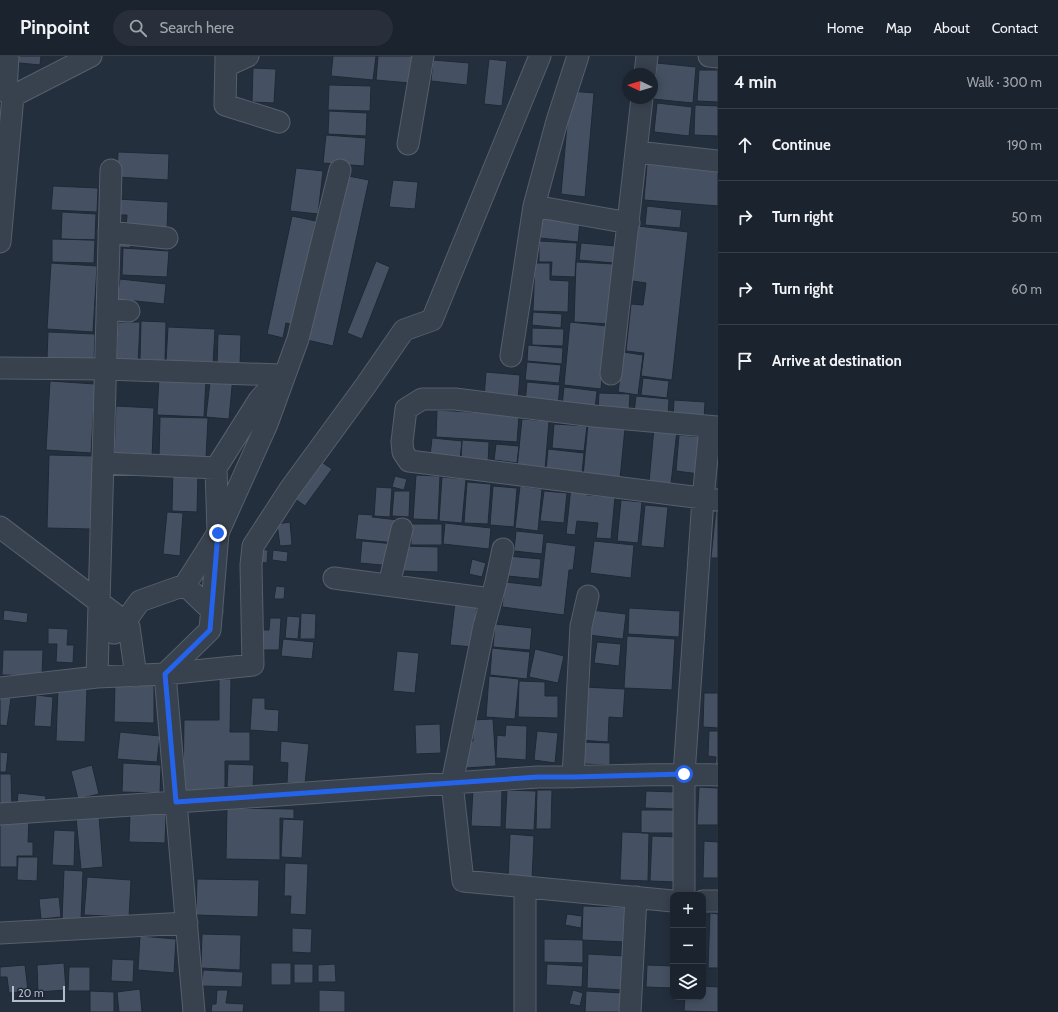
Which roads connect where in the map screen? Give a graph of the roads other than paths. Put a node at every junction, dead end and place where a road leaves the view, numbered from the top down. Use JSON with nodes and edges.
{"nodes":[{"id":1,"x":8,"y":56,"type":"edge"},
{"id":2,"x":91,"y":56,"type":"edge"},
{"id":3,"x":248,"y":56,"type":"edge"},
{"id":4,"x":423,"y":56,"type":"edge"},
{"id":5,"x":540,"y":56,"type":"edge"},
{"id":6,"x":578,"y":56,"type":"edge"},
{"id":7,"x":647,"y":56,"type":"edge"},
{"id":8,"x":709,"y":56,"type":"edge"},
{"id":9,"x":718,"y":57,"type":"edge"},
{"id":10,"x":226,"y":61,"type":"edge"},
{"id":11,"x":646,"y":68,"type":"edge"},
{"id":12,"x":13,"y":96,"type":"junction"},
{"id":13,"x":641,"y":104,"type":"edge"},
{"id":14,"x":279,"y":122,"type":"dead end"},
{"id":15,"x":408,"y":144,"type":"dead end"},
{"id":16,"x":637,"y":152,"type":"junction"},
{"id":17,"x":718,"y":161,"type":"edge"},
{"id":18,"x":111,"y":170,"type":"dead end"},
{"id":19,"x":340,"y":170,"type":"dead end"},
{"id":20,"x":534,"y":206,"type":"junction"},
{"id":21,"x":629,"y":223,"type":"junction"},
{"id":22,"x":109,"y":232,"type":"junction"},
{"id":23,"x":167,"y":238,"type":"dead end"},
{"id":24,"x":0,"y":242,"type":"edge"},
{"id":25,"x":107,"y":309,"type":"junction"},
{"id":26,"x":129,"y":311,"type":"dead end"},
{"id":27,"x":511,"y":356,"type":"dead end"},
{"id":28,"x":0,"y":368,"type":"edge"},
{"id":29,"x":106,"y":369,"type":"junction"},
{"id":30,"x":240,"y":373,"type":"junction"},
{"id":31,"x":611,"y":374,"type":"dead end"},
{"id":32,"x":267,"y":402,"type":"junction"},
{"id":33,"x":714,"y":427,"type":"edge"},
{"id":34,"x":103,"y":463,"type":"junction"},
{"id":35,"x":216,"y":468,"type":"junction"},
{"id":36,"x":710,"y":499,"type":"edge"},
{"id":37,"x":0,"y":527,"type":"edge"},
{"id":38,"x":402,"y":529,"type":"dead end"},
{"id":39,"x":218,"y":533,"type":"junction"},
{"id":40,"x":503,"y":549,"type":"dead end"},
{"id":41,"x":334,"y":578,"type":"dead end"},
{"id":42,"x":185,"y":585,"type":"junction"},
{"id":43,"x":389,"y":585,"type":"junction"},
{"id":44,"x":588,"y":596,"type":"dead end"},
{"id":45,"x":492,"y":599,"type":"junction"},
{"id":46,"x":99,"y":602,"type":"junction"},
{"id":47,"x":212,"y":611,"type":"junction"},
{"id":48,"x":124,"y":623,"type":"junction"},
{"id":49,"x":98,"y":648,"type":"junction"},
{"id":50,"x":165,"y":674,"type":"junction"},
{"id":51,"x":136,"y":676,"type":"junction"},
{"id":52,"x":97,"y":677,"type":"junction"},
{"id":53,"x":0,"y":688,"type":"edge"},
{"id":54,"x":684,"y":774,"type":"junction"},
{"id":55,"x":718,"y":775,"type":"edge"},
{"id":56,"x":573,"y":777,"type":"junction"},
{"id":57,"x":452,"y":782,"type":"junction"},
{"id":58,"x":176,"y":802,"type":"junction"},
{"id":59,"x":0,"y":814,"type":"edge"},
{"id":60,"x":525,"y":887,"type":"junction"},
{"id":61,"x":684,"y":892,"type":"edge"},
{"id":62,"x":636,"y":897,"type":"junction"},
{"id":63,"x":670,"y":901,"type":"edge"},
{"id":64,"x":706,"y":901,"type":"edge"},
{"id":65,"x":718,"y":901,"type":"edge"},
{"id":66,"x":187,"y":924,"type":"junction"},
{"id":67,"x":0,"y":933,"type":"edge"},
{"id":68,"x":194,"y":1012,"type":"edge"},
{"id":69,"x":525,"y":1012,"type":"edge"},
{"id":70,"x":630,"y":1012,"type":"edge"}],
"edges":[{"from":1,"to":12,"type":"street"},
{"from":2,"to":12,"type":"street"},
{"from":3,"to":10,"type":"street"},
{"from":4,"to":15,"type":"street"},
{"from":5,"to":50,"type":"street"},
{"from":6,"to":20,"type":"street"},
{"from":7,"to":11,"type":"street"},
{"from":8,"to":9,"type":"street"},
{"from":10,"to":14,"type":"street"},
{"from":12,"to":24,"type":"street"},
{"from":13,"to":16,"type":"street"},
{"from":16,"to":17,"type":"street"},
{"from":16,"to":21,"type":"street"},
{"from":18,"to":22,"type":"street"},
{"from":19,"to":32,"type":"street"},
{"from":20,"to":21,"type":"street"},
{"from":20,"to":27,"type":"street"},
{"from":21,"to":31,"type":"street"},
{"from":22,"to":23,"type":"street"},
{"from":22,"to":25,"type":"street"},
{"from":25,"to":26,"type":"street"},
{"from":25,"to":29,"type":"street"},
{"from":28,"to":29,"type":"street"},
{"from":29,"to":30,"type":"street"},
{"from":29,"to":34,"type":"street"},
{"from":30,"to":32,"type":"street"},
{"from":30,"to":32,"type":"street"},
{"from":32,"to":35,"type":"street"},
{"from":32,"to":39,"type":"street"},
{"from":33,"to":36,"type":"street"},
{"from":33,"to":36,"type":"street"},
{"from":34,"to":35,"type":"street"},
{"from":34,"to":46,"type":"street"},
{"from":35,"to":39,"type":"street"},
{"from":36,"to":54,"type":"street"},
{"from":37,"to":46,"type":"street"},
{"from":38,"to":43,"type":"street"},
{"from":39,"to":42,"type":"street"},
{"from":39,"to":47,"type":"street"},
{"from":40,"to":45,"type":"street"},
{"from":41,"to":43,"type":"street"},
{"from":42,"to":47,"type":"street"},
{"from":42,"to":48,"type":"street"},
{"from":43,"to":45,"type":"street"},
{"from":44,"to":56,"type":"street"},
{"from":45,"to":57,"type":"street"},
{"from":46,"to":48,"type":"street"},
{"from":46,"to":49,"type":"street"},
{"from":47,"to":50,"type":"street"},
{"from":48,"to":49,"type":"street"},
{"from":48,"to":51,"type":"street"},
{"from":49,"to":52,"type":"street"},
{"from":50,"to":51,"type":"street"},
{"from":50,"to":58,"type":"street"},
{"from":51,"to":52,"type":"street"},
{"from":52,"to":53,"type":"street"},
{"from":54,"to":55,"type":"street"},
{"from":54,"to":56,"type":"street"},
{"from":54,"to":61,"type":"street"},
{"from":56,"to":57,"type":"street"},
{"from":57,"to":58,"type":"street"},
{"from":57,"to":60,"type":"street"},
{"from":58,"to":59,"type":"street"},
{"from":58,"to":66,"type":"street"},
{"from":60,"to":62,"type":"street"},
{"from":60,"to":69,"type":"street"},
{"from":62,"to":63,"type":"street"},
{"from":62,"to":70,"type":"street"},
{"from":64,"to":65,"type":"street"},
{"from":66,"to":67,"type":"street"},
{"from":66,"to":68,"type":"street"}]}
